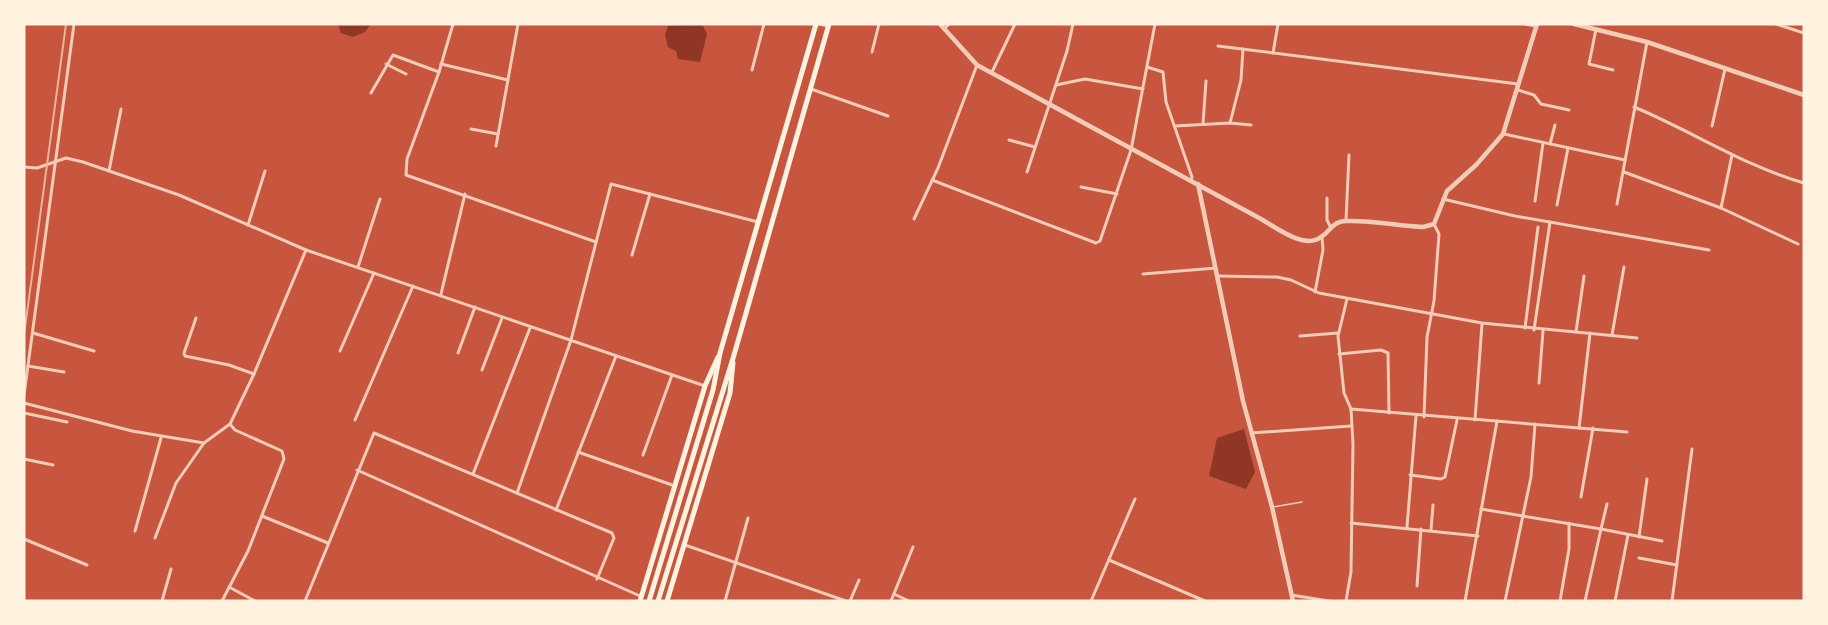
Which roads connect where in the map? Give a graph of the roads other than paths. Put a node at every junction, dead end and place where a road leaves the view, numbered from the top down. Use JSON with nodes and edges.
{"nodes":[{"id":1,"x":74,"y":24,"type":"edge"},
{"id":2,"x":453,"y":24,"type":"edge"},
{"id":3,"x":518,"y":24,"type":"edge"},
{"id":4,"x":764,"y":24,"type":"edge"},
{"id":5,"x":818,"y":24,"type":"edge"},
{"id":6,"x":879,"y":24,"type":"edge"},
{"id":7,"x":940,"y":24,"type":"edge"},
{"id":8,"x":949,"y":24,"type":"edge"},
{"id":9,"x":1015,"y":24,"type":"edge"},
{"id":10,"x":1074,"y":24,"type":"edge"},
{"id":11,"x":1155,"y":24,"type":"edge"},
{"id":12,"x":1278,"y":24,"type":"edge"},
{"id":13,"x":1525,"y":24,"type":"edge"},
{"id":14,"x":1574,"y":24,"type":"edge"},
{"id":15,"x":1776,"y":24,"type":"edge"},
{"id":16,"x":829,"y":25,"type":"edge"},
{"id":17,"x":1537,"y":25,"type":"edge"},
{"id":18,"x":944,"y":29,"type":"junction"},
{"id":19,"x":1596,"y":29,"type":"junction"},
{"id":20,"x":1804,"y":33,"type":"edge"},
{"id":21,"x":1647,"y":42,"type":"junction"},
{"id":22,"x":1218,"y":46,"type":"dead end"},
{"id":23,"x":1243,"y":49,"type":"junction"},
{"id":24,"x":872,"y":52,"type":"dead end"},
{"id":25,"x":1273,"y":53,"type":"junction"},
{"id":26,"x":386,"y":64,"type":"junction"},
{"id":27,"x":441,"y":64,"type":"junction"},
{"id":28,"x":977,"y":64,"type":"junction"},
{"id":29,"x":1147,"y":67,"type":"junction"},
{"id":30,"x":1725,"y":69,"type":"junction"},
{"id":31,"x":752,"y":70,"type":"dead end"},
{"id":32,"x":1613,"y":70,"type":"dead end"},
{"id":33,"x":440,"y":72,"type":"junction"},
{"id":34,"x":992,"y":72,"type":"junction"},
{"id":35,"x":405,"y":74,"type":"dead end"},
{"id":36,"x":508,"y":80,"type":"junction"},
{"id":37,"x":1206,"y":81,"type":"dead end"},
{"id":38,"x":1520,"y":84,"type":"junction"},
{"id":39,"x":1056,"y":85,"type":"junction"},
{"id":40,"x":811,"y":89,"type":"junction"},
{"id":41,"x":1143,"y":89,"type":"junction"},
{"id":42,"x":1518,"y":90,"type":"junction"},
{"id":43,"x":371,"y":93,"type":"dead end"},
{"id":44,"x":1804,"y":95,"type":"edge"},
{"id":45,"x":1049,"y":104,"type":"junction"},
{"id":46,"x":1634,"y":107,"type":"junction"},
{"id":47,"x":121,"y":109,"type":"dead end"},
{"id":48,"x":1569,"y":110,"type":"dead end"},
{"id":49,"x":888,"y":116,"type":"dead end"},
{"id":50,"x":1230,"y":123,"type":"junction"},
{"id":51,"x":1203,"y":124,"type":"junction"},
{"id":52,"x":1251,"y":125,"type":"dead end"},
{"id":53,"x":1555,"y":125,"type":"dead end"},
{"id":54,"x":1175,"y":126,"type":"junction"},
{"id":55,"x":1712,"y":126,"type":"dead end"},
{"id":56,"x":471,"y":129,"type":"dead end"},
{"id":57,"x":498,"y":134,"type":"junction"},
{"id":58,"x":1503,"y":134,"type":"junction"},
{"id":59,"x":1009,"y":140,"type":"dead end"},
{"id":60,"x":1543,"y":143,"type":"junction"},
{"id":61,"x":1550,"y":144,"type":"junction"},
{"id":62,"x":496,"y":146,"type":"dead end"},
{"id":63,"x":1035,"y":147,"type":"junction"},
{"id":64,"x":1568,"y":148,"type":"junction"},
{"id":65,"x":1131,"y":150,"type":"junction"},
{"id":66,"x":1733,"y":154,"type":"junction"},
{"id":67,"x":1349,"y":155,"type":"dead end"},
{"id":68,"x":56,"y":159,"type":"junction"},
{"id":69,"x":1625,"y":160,"type":"junction"},
{"id":70,"x":24,"y":166,"type":"edge"},
{"id":71,"x":109,"y":171,"type":"junction"},
{"id":72,"x":265,"y":171,"type":"dead end"},
{"id":73,"x":1027,"y":172,"type":"dead end"},
{"id":74,"x":1624,"y":172,"type":"junction"},
{"id":75,"x":932,"y":180,"type":"junction"},
{"id":76,"x":1191,"y":180,"type":"junction"},
{"id":77,"x":1804,"y":183,"type":"edge"},
{"id":78,"x":1198,"y":184,"type":"junction"},
{"id":79,"x":1081,"y":187,"type":"dead end"},
{"id":80,"x":465,"y":194,"type":"junction"},
{"id":81,"x":651,"y":194,"type":"junction"},
{"id":82,"x":1117,"y":194,"type":"junction"},
{"id":83,"x":1326,"y":198,"type":"dead end"},
{"id":84,"x":380,"y":199,"type":"dead end"},
{"id":85,"x":1443,"y":199,"type":"junction"},
{"id":86,"x":1535,"y":201,"type":"dead end"},
{"id":87,"x":1617,"y":204,"type":"dead end"},
{"id":88,"x":1557,"y":205,"type":"dead end"},
{"id":89,"x":1720,"y":208,"type":"junction"},
{"id":90,"x":914,"y":219,"type":"dead end"},
{"id":91,"x":1346,"y":220,"type":"junction"},
{"id":92,"x":1550,"y":222,"type":"junction"},
{"id":93,"x":759,"y":223,"type":"junction"},
{"id":94,"x":1434,"y":224,"type":"junction"},
{"id":95,"x":248,"y":225,"type":"junction"},
{"id":96,"x":1330,"y":226,"type":"junction"},
{"id":97,"x":1538,"y":227,"type":"dead end"},
{"id":98,"x":1322,"y":237,"type":"junction"},
{"id":99,"x":596,"y":242,"type":"junction"},
{"id":100,"x":1798,"y":244,"type":"dead end"},
{"id":101,"x":306,"y":250,"type":"junction"},
{"id":102,"x":1709,"y":250,"type":"dead end"},
{"id":103,"x":632,"y":255,"type":"dead end"},
{"id":104,"x":358,"y":267,"type":"junction"},
{"id":105,"x":1624,"y":267,"type":"dead end"},
{"id":106,"x":1216,"y":268,"type":"junction"},
{"id":107,"x":374,"y":272,"type":"junction"},
{"id":108,"x":1143,"y":274,"type":"dead end"},
{"id":109,"x":1218,"y":276,"type":"junction"},
{"id":110,"x":1584,"y":276,"type":"dead end"},
{"id":111,"x":413,"y":286,"type":"junction"},
{"id":112,"x":1316,"y":292,"type":"junction"},
{"id":113,"x":441,"y":295,"type":"junction"},
{"id":114,"x":1347,"y":299,"type":"junction"},
{"id":115,"x":475,"y":307,"type":"junction"},
{"id":116,"x":1431,"y":313,"type":"junction"},
{"id":117,"x":502,"y":317,"type":"junction"},
{"id":118,"x":196,"y":318,"type":"dead end"},
{"id":119,"x":1482,"y":323,"type":"junction"},
{"id":120,"x":530,"y":328,"type":"junction"},
{"id":121,"x":1525,"y":328,"type":"junction"},
{"id":122,"x":1534,"y":330,"type":"junction"},
{"id":123,"x":1543,"y":330,"type":"junction"},
{"id":124,"x":1576,"y":332,"type":"junction"},
{"id":125,"x":33,"y":333,"type":"junction"},
{"id":126,"x":1338,"y":333,"type":"junction"},
{"id":127,"x":1590,"y":333,"type":"junction"},
{"id":128,"x":1612,"y":335,"type":"junction"},
{"id":129,"x":1300,"y":336,"type":"dead end"},
{"id":130,"x":1637,"y":338,"type":"dead end"},
{"id":131,"x":571,"y":340,"type":"junction"},
{"id":132,"x":94,"y":351,"type":"dead end"},
{"id":133,"x":340,"y":351,"type":"dead end"},
{"id":134,"x":458,"y":353,"type":"dead end"},
{"id":135,"x":720,"y":353,"type":"junction"},
{"id":136,"x":1339,"y":354,"type":"junction"},
{"id":137,"x":616,"y":356,"type":"junction"},
{"id":138,"x":734,"y":356,"type":"junction"},
{"id":139,"x":28,"y":366,"type":"junction"},
{"id":140,"x":482,"y":370,"type":"dead end"},
{"id":141,"x":64,"y":372,"type":"dead end"},
{"id":142,"x":254,"y":374,"type":"junction"},
{"id":143,"x":672,"y":375,"type":"junction"},
{"id":144,"x":1539,"y":383,"type":"dead end"},
{"id":145,"x":705,"y":386,"type":"junction"},
{"id":146,"x":24,"y":395,"type":"edge"},
{"id":147,"x":24,"y":402,"type":"edge"},
{"id":148,"x":1351,"y":409,"type":"junction"},
{"id":149,"x":24,"y":413,"type":"edge"},
{"id":150,"x":1389,"y":413,"type":"junction"},
{"id":151,"x":1416,"y":416,"type":"junction"},
{"id":152,"x":1424,"y":417,"type":"junction"},
{"id":153,"x":1457,"y":419,"type":"junction"},
{"id":154,"x":355,"y":420,"type":"dead end"},
{"id":155,"x":1475,"y":420,"type":"junction"},
{"id":156,"x":1497,"y":421,"type":"junction"},
{"id":157,"x":67,"y":422,"type":"dead end"},
{"id":158,"x":230,"y":424,"type":"junction"},
{"id":159,"x":1535,"y":424,"type":"junction"},
{"id":160,"x":1351,"y":426,"type":"junction"},
{"id":161,"x":1579,"y":428,"type":"junction"},
{"id":162,"x":1593,"y":428,"type":"junction"},
{"id":163,"x":1627,"y":432,"type":"dead end"},
{"id":164,"x":1251,"y":433,"type":"junction"},
{"id":165,"x":162,"y":437,"type":"junction"},
{"id":166,"x":204,"y":442,"type":"junction"},
{"id":167,"x":1692,"y":449,"type":"dead end"},
{"id":168,"x":578,"y":452,"type":"junction"},
{"id":169,"x":643,"y":455,"type":"dead end"},
{"id":170,"x":24,"y":459,"type":"edge"},
{"id":171,"x":53,"y":465,"type":"dead end"},
{"id":172,"x":357,"y":470,"type":"junction"},
{"id":173,"x":472,"y":474,"type":"junction"},
{"id":174,"x":1410,"y":475,"type":"junction"},
{"id":175,"x":1647,"y":479,"type":"dead end"},
{"id":176,"x":675,"y":486,"type":"junction"},
{"id":177,"x":517,"y":493,"type":"junction"},
{"id":178,"x":1581,"y":497,"type":"dead end"},
{"id":179,"x":1135,"y":499,"type":"dead end"},
{"id":180,"x":1302,"y":502,"type":"dead end"},
{"id":181,"x":1607,"y":504,"type":"dead end"},
{"id":182,"x":1433,"y":505,"type":"dead end"},
{"id":183,"x":1272,"y":507,"type":"junction"},
{"id":184,"x":1481,"y":509,"type":"junction"},
{"id":185,"x":556,"y":510,"type":"junction"},
{"id":186,"x":262,"y":516,"type":"junction"},
{"id":187,"x":1523,"y":516,"type":"junction"},
{"id":188,"x":748,"y":518,"type":"dead end"},
{"id":189,"x":1352,"y":523,"type":"junction"},
{"id":190,"x":1569,"y":523,"type":"junction"},
{"id":191,"x":1407,"y":527,"type":"junction"},
{"id":192,"x":1421,"y":529,"type":"junction"},
{"id":193,"x":1601,"y":529,"type":"junction"},
{"id":194,"x":1431,"y":530,"type":"junction"},
{"id":195,"x":135,"y":531,"type":"dead end"},
{"id":196,"x":1628,"y":535,"type":"junction"},
{"id":197,"x":1478,"y":536,"type":"junction"},
{"id":198,"x":1639,"y":537,"type":"junction"},
{"id":199,"x":155,"y":538,"type":"dead end"},
{"id":200,"x":24,"y":539,"type":"edge"},
{"id":201,"x":1662,"y":541,"type":"dead end"},
{"id":202,"x":328,"y":543,"type":"junction"},
{"id":203,"x":684,"y":544,"type":"junction"},
{"id":204,"x":913,"y":547,"type":"dead end"},
{"id":205,"x":1639,"y":558,"type":"dead end"},
{"id":206,"x":1109,"y":560,"type":"junction"},
{"id":207,"x":736,"y":561,"type":"junction"},
{"id":208,"x":87,"y":565,"type":"dead end"},
{"id":209,"x":1677,"y":565,"type":"junction"},
{"id":210,"x":171,"y":569,"type":"dead end"},
{"id":211,"x":597,"y":579,"type":"junction"},
{"id":212,"x":860,"y":580,"type":"dead end"},
{"id":213,"x":1417,"y":586,"type":"dead end"},
{"id":214,"x":229,"y":587,"type":"junction"},
{"id":215,"x":894,"y":594,"type":"junction"},
{"id":216,"x":1291,"y":595,"type":"junction"},
{"id":217,"x":640,"y":599,"type":"edge"},
{"id":218,"x":162,"y":601,"type":"edge"},
{"id":219,"x":222,"y":601,"type":"edge"},
{"id":220,"x":255,"y":601,"type":"edge"},
{"id":221,"x":305,"y":601,"type":"edge"},
{"id":222,"x":649,"y":601,"type":"edge"},
{"id":223,"x":658,"y":601,"type":"edge"},
{"id":224,"x":667,"y":601,"type":"edge"},
{"id":225,"x":725,"y":601,"type":"edge"},
{"id":226,"x":848,"y":601,"type":"edge"},
{"id":227,"x":891,"y":601,"type":"edge"},
{"id":228,"x":909,"y":601,"type":"edge"},
{"id":229,"x":1091,"y":601,"type":"edge"},
{"id":230,"x":1204,"y":601,"type":"edge"},
{"id":231,"x":1293,"y":601,"type":"edge"},
{"id":232,"x":1329,"y":601,"type":"edge"},
{"id":233,"x":1346,"y":601,"type":"edge"},
{"id":234,"x":1465,"y":601,"type":"edge"},
{"id":235,"x":1505,"y":601,"type":"edge"},
{"id":236,"x":1560,"y":601,"type":"edge"},
{"id":237,"x":1585,"y":601,"type":"edge"},
{"id":238,"x":1615,"y":601,"type":"edge"},
{"id":239,"x":1672,"y":601,"type":"edge"}],
"edges":[{"from":1,"to":68,"type":"street"},
{"from":2,"to":27,"type":"street"},
{"from":3,"to":36,"type":"street"},
{"from":4,"to":31,"type":"street"},
{"from":5,"to":16,"type":"street"},
{"from":5,"to":93,"type":"main road"},
{"from":6,"to":24,"type":"street"},
{"from":7,"to":18,"type":"street"},
{"from":8,"to":18,"type":"street"},
{"from":9,"to":34,"type":"street"},
{"from":10,"to":39,"type":"street"},
{"from":11,"to":29,"type":"street"},
{"from":12,"to":25,"type":"street"},
{"from":13,"to":17,"type":"street"},
{"from":14,"to":19,"type":"street"},
{"from":15,"to":20,"type":"street"},
{"from":16,"to":40,"type":"main road"},
{"from":17,"to":38,"type":"street"},
{"from":18,"to":28,"type":"street"},
{"from":19,"to":21,"type":"street"},
{"from":19,"to":32,"type":"street"},
{"from":21,"to":30,"type":"street"},
{"from":21,"to":46,"type":"street"},
{"from":22,"to":23,"type":"street"},
{"from":23,"to":25,"type":"street"},
{"from":23,"to":50,"type":"street"},
{"from":25,"to":38,"type":"street"},
{"from":26,"to":33,"type":"street"},
{"from":26,"to":35,"type":"street"},
{"from":26,"to":43,"type":"street"},
{"from":27,"to":33,"type":"street"},
{"from":27,"to":36,"type":"street"},
{"from":28,"to":34,"type":"street"},
{"from":28,"to":75,"type":"street"},
{"from":29,"to":41,"type":"street"},
{"from":29,"to":54,"type":"street"},
{"from":30,"to":44,"type":"street"},
{"from":30,"to":55,"type":"street"},
{"from":33,"to":80,"type":"street"},
{"from":34,"to":45,"type":"street"},
{"from":36,"to":57,"type":"street"},
{"from":37,"to":51,"type":"street"},
{"from":38,"to":42,"type":"street"},
{"from":39,"to":41,"type":"street"},
{"from":39,"to":45,"type":"street"},
{"from":40,"to":49,"type":"street"},
{"from":40,"to":138,"type":"main road"},
{"from":41,"to":65,"type":"street"},
{"from":42,"to":48,"type":"street"},
{"from":42,"to":58,"type":"street"},
{"from":45,"to":63,"type":"street"},
{"from":45,"to":65,"type":"street"},
{"from":46,"to":66,"type":"street"},
{"from":46,"to":69,"type":"street"},
{"from":47,"to":71,"type":"street"},
{"from":50,"to":51,"type":"street"},
{"from":50,"to":52,"type":"street"},
{"from":51,"to":54,"type":"street"},
{"from":53,"to":61,"type":"street"},
{"from":54,"to":76,"type":"street"},
{"from":56,"to":57,"type":"street"},
{"from":57,"to":62,"type":"street"},
{"from":58,"to":60,"type":"street"},
{"from":58,"to":85,"type":"street"},
{"from":59,"to":63,"type":"street"},
{"from":60,"to":61,"type":"street"},
{"from":60,"to":86,"type":"street"},
{"from":61,"to":64,"type":"street"},
{"from":63,"to":73,"type":"street"},
{"from":64,"to":69,"type":"street"},
{"from":64,"to":88,"type":"street"},
{"from":65,"to":76,"type":"street"},
{"from":65,"to":82,"type":"street"},
{"from":66,"to":77,"type":"street"},
{"from":66,"to":89,"type":"street"},
{"from":67,"to":91,"type":"street"},
{"from":68,"to":70,"type":"street"},
{"from":68,"to":71,"type":"street"},
{"from":68,"to":125,"type":"street"},
{"from":69,"to":74,"type":"street"},
{"from":71,"to":95,"type":"street"},
{"from":72,"to":95,"type":"street"},
{"from":74,"to":87,"type":"street"},
{"from":74,"to":89,"type":"street"},
{"from":75,"to":82,"type":"street"},
{"from":75,"to":90,"type":"street"},
{"from":76,"to":78,"type":"street"},
{"from":78,"to":98,"type":"street"},
{"from":78,"to":106,"type":"street"},
{"from":79,"to":82,"type":"street"},
{"from":80,"to":99,"type":"street"},
{"from":80,"to":113,"type":"street"},
{"from":81,"to":93,"type":"street"},
{"from":81,"to":99,"type":"street"},
{"from":81,"to":103,"type":"street"},
{"from":83,"to":96,"type":"street"},
{"from":84,"to":104,"type":"street"},
{"from":85,"to":92,"type":"street"},
{"from":85,"to":94,"type":"street"},
{"from":89,"to":100,"type":"street"},
{"from":91,"to":94,"type":"street"},
{"from":91,"to":96,"type":"street"},
{"from":92,"to":102,"type":"street"},
{"from":92,"to":122,"type":"street"},
{"from":93,"to":135,"type":"main road"},
{"from":94,"to":116,"type":"street"},
{"from":95,"to":101,"type":"street"},
{"from":96,"to":98,"type":"street"},
{"from":97,"to":121,"type":"street"},
{"from":98,"to":112,"type":"street"},
{"from":99,"to":131,"type":"street"},
{"from":101,"to":104,"type":"street"},
{"from":101,"to":142,"type":"street"},
{"from":104,"to":107,"type":"street"},
{"from":105,"to":128,"type":"street"},
{"from":106,"to":108,"type":"street"},
{"from":106,"to":109,"type":"street"},
{"from":107,"to":111,"type":"street"},
{"from":107,"to":133,"type":"street"},
{"from":109,"to":112,"type":"street"},
{"from":109,"to":164,"type":"street"},
{"from":110,"to":124,"type":"street"},
{"from":111,"to":113,"type":"street"},
{"from":111,"to":154,"type":"street"},
{"from":112,"to":114,"type":"street"},
{"from":113,"to":115,"type":"street"},
{"from":114,"to":116,"type":"street"},
{"from":114,"to":126,"type":"street"},
{"from":115,"to":117,"type":"street"},
{"from":115,"to":134,"type":"street"},
{"from":116,"to":119,"type":"street"},
{"from":116,"to":152,"type":"street"},
{"from":117,"to":120,"type":"street"},
{"from":117,"to":140,"type":"street"},
{"from":118,"to":142,"type":"street"},
{"from":119,"to":121,"type":"street"},
{"from":119,"to":155,"type":"street"},
{"from":120,"to":131,"type":"street"},
{"from":120,"to":173,"type":"street"},
{"from":121,"to":122,"type":"street"},
{"from":122,"to":123,"type":"street"},
{"from":123,"to":124,"type":"street"},
{"from":123,"to":144,"type":"street"},
{"from":124,"to":127,"type":"street"},
{"from":125,"to":132,"type":"street"},
{"from":125,"to":139,"type":"street"},
{"from":126,"to":129,"type":"street"},
{"from":126,"to":136,"type":"street"},
{"from":127,"to":128,"type":"street"},
{"from":127,"to":161,"type":"street"},
{"from":128,"to":130,"type":"street"},
{"from":131,"to":137,"type":"street"},
{"from":131,"to":177,"type":"street"},
{"from":135,"to":145,"type":"main road"},
{"from":135,"to":222,"type":"main road"},
{"from":136,"to":148,"type":"street"},
{"from":136,"to":150,"type":"street"},
{"from":137,"to":143,"type":"street"},
{"from":137,"to":168,"type":"street"},
{"from":138,"to":203,"type":"main road"},
{"from":138,"to":223,"type":"main road"},
{"from":139,"to":141,"type":"street"},
{"from":139,"to":146,"type":"street"},
{"from":142,"to":158,"type":"street"},
{"from":143,"to":145,"type":"street"},
{"from":143,"to":169,"type":"street"},
{"from":145,"to":176,"type":"main road"},
{"from":147,"to":165,"type":"street"},
{"from":148,"to":150,"type":"street"},
{"from":148,"to":160,"type":"street"},
{"from":149,"to":157,"type":"street"},
{"from":150,"to":151,"type":"street"},
{"from":151,"to":152,"type":"street"},
{"from":151,"to":174,"type":"street"},
{"from":152,"to":153,"type":"street"},
{"from":153,"to":155,"type":"street"},
{"from":153,"to":174,"type":"street"},
{"from":155,"to":156,"type":"street"},
{"from":156,"to":159,"type":"street"},
{"from":156,"to":184,"type":"street"},
{"from":158,"to":166,"type":"street"},
{"from":158,"to":186,"type":"street"},
{"from":159,"to":161,"type":"street"},
{"from":159,"to":187,"type":"street"},
{"from":160,"to":164,"type":"street"},
{"from":160,"to":189,"type":"street"},
{"from":161,"to":162,"type":"street"},
{"from":162,"to":163,"type":"street"},
{"from":162,"to":178,"type":"street"},
{"from":164,"to":183,"type":"street"},
{"from":165,"to":166,"type":"street"},
{"from":165,"to":195,"type":"street"},
{"from":166,"to":199,"type":"street"},
{"from":167,"to":209,"type":"street"},
{"from":168,"to":176,"type":"street"},
{"from":168,"to":185,"type":"street"},
{"from":170,"to":171,"type":"street"},
{"from":172,"to":173,"type":"street"},
{"from":172,"to":202,"type":"street"},
{"from":172,"to":211,"type":"street"},
{"from":173,"to":177,"type":"street"},
{"from":174,"to":191,"type":"street"},
{"from":175,"to":198,"type":"street"},
{"from":176,"to":217,"type":"main road"},
{"from":177,"to":185,"type":"street"},
{"from":179,"to":206,"type":"street"},
{"from":180,"to":183,"type":"lane"},
{"from":181,"to":193,"type":"street"},
{"from":182,"to":194,"type":"street"},
{"from":183,"to":216,"type":"street"},
{"from":184,"to":187,"type":"street"},
{"from":184,"to":197,"type":"street"},
{"from":185,"to":211,"type":"street"},
{"from":186,"to":202,"type":"street"},
{"from":186,"to":214,"type":"street"},
{"from":187,"to":190,"type":"street"},
{"from":187,"to":235,"type":"street"},
{"from":188,"to":207,"type":"street"},
{"from":189,"to":191,"type":"street"},
{"from":189,"to":233,"type":"street"},
{"from":190,"to":193,"type":"street"},
{"from":190,"to":236,"type":"street"},
{"from":191,"to":192,"type":"street"},
{"from":192,"to":194,"type":"street"},
{"from":192,"to":213,"type":"street"},
{"from":193,"to":196,"type":"street"},
{"from":193,"to":237,"type":"street"},
{"from":194,"to":197,"type":"street"},
{"from":196,"to":198,"type":"street"},
{"from":196,"to":238,"type":"street"},
{"from":197,"to":234,"type":"street"},
{"from":198,"to":201,"type":"street"},
{"from":200,"to":208,"type":"street"},
{"from":202,"to":221,"type":"street"},
{"from":203,"to":207,"type":"street"},
{"from":203,"to":224,"type":"main road"},
{"from":204,"to":215,"type":"street"},
{"from":205,"to":209,"type":"street"},
{"from":206,"to":229,"type":"street"},
{"from":206,"to":230,"type":"street"},
{"from":207,"to":225,"type":"street"},
{"from":207,"to":226,"type":"street"},
{"from":209,"to":239,"type":"street"},
{"from":210,"to":218,"type":"street"},
{"from":211,"to":217,"type":"street"},
{"from":212,"to":226,"type":"street"},
{"from":214,"to":219,"type":"street"},
{"from":214,"to":220,"type":"street"},
{"from":215,"to":227,"type":"street"},
{"from":215,"to":228,"type":"street"},
{"from":216,"to":231,"type":"street"},
{"from":216,"to":232,"type":"street"}]}
